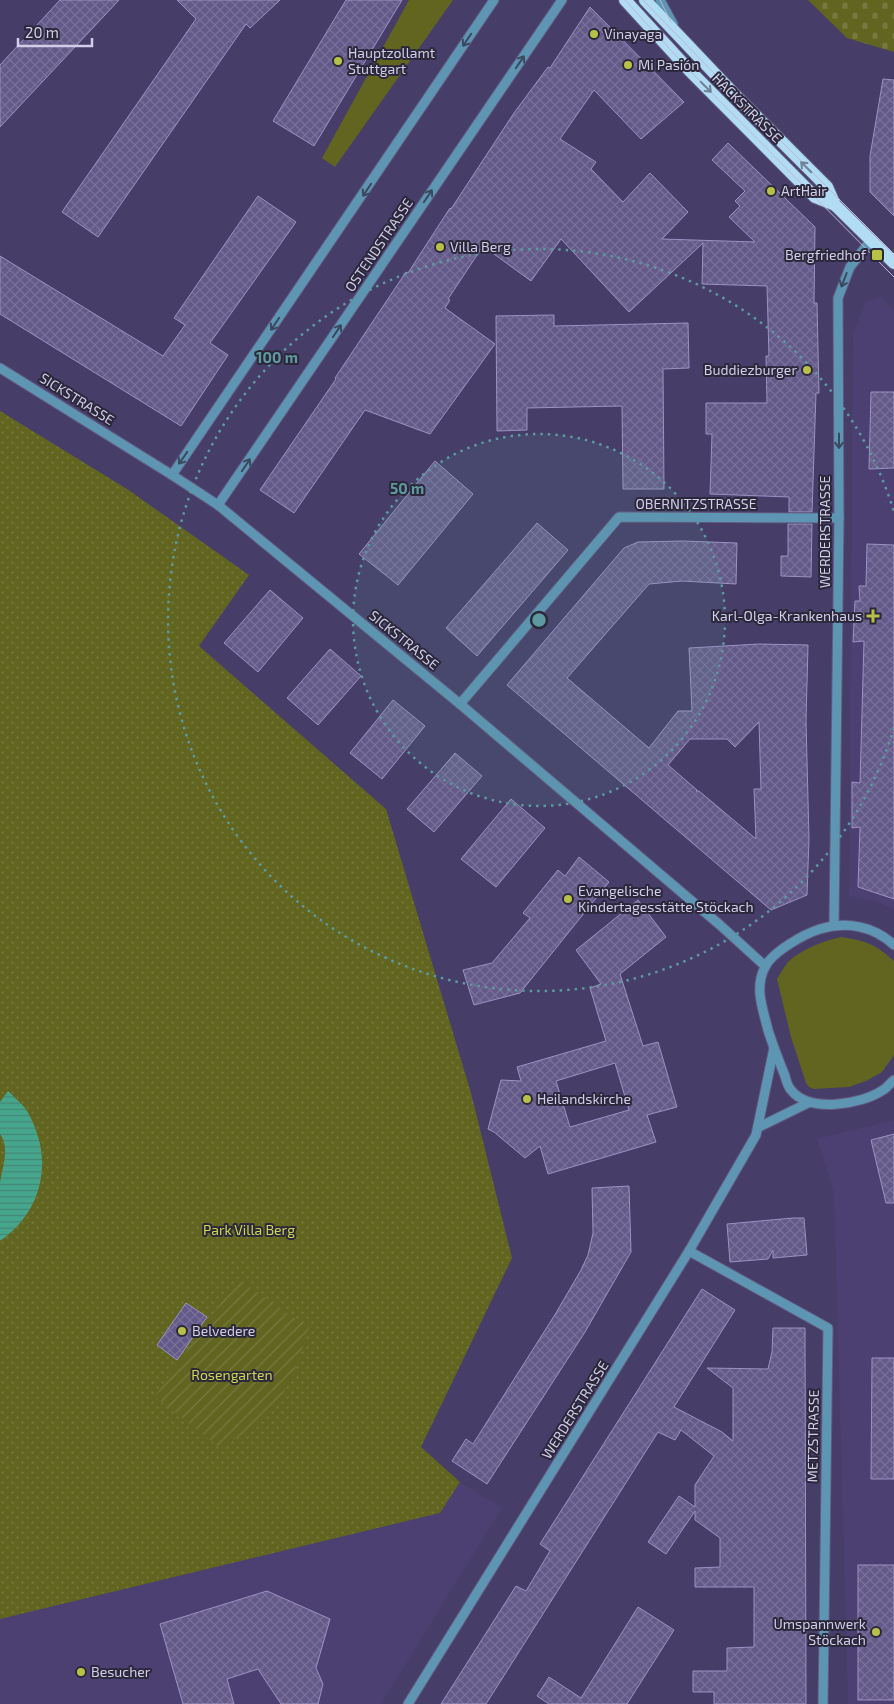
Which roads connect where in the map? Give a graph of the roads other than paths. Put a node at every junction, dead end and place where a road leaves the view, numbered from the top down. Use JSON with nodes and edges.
{"nodes":[{"id":1,"x":494,"y":0,"type":"edge"},
{"id":2,"x":562,"y":0,"type":"edge"},
{"id":3,"x":625,"y":0,"type":"edge"},
{"id":4,"x":645,"y":0,"type":"edge"},
{"id":5,"x":660,"y":0,"type":"edge"},
{"id":6,"x":684,"y":41,"type":"junction"},
{"id":7,"x":835,"y":205,"type":"junction"},
{"id":8,"x":871,"y":240,"type":"junction"},
{"id":9,"x":894,"y":263,"type":"edge"},
{"id":10,"x":0,"y":368,"type":"edge"},
{"id":11,"x":172,"y":475,"type":"junction"},
{"id":12,"x":218,"y":505,"type":"junction"},
{"id":13,"x":839,"y":518,"type":"junction"},
{"id":14,"x":460,"y":704,"type":"junction"},
{"id":15,"x":834,"y":924,"type":"junction"},
{"id":16,"x":894,"y":945,"type":"edge"},
{"id":17,"x":765,"y":966,"type":"junction"},
{"id":18,"x":774,"y":1048,"type":"junction"},
{"id":19,"x":894,"y":1080,"type":"edge"},
{"id":20,"x":808,"y":1103,"type":"junction"},
{"id":21,"x":759,"y":1127,"type":"junction"},
{"id":22,"x":689,"y":1252,"type":"junction"},
{"id":23,"x":408,"y":1704,"type":"edge"},
{"id":24,"x":823,"y":1704,"type":"edge"}],
"edges":[{"from":1,"to":11,"type":"street","one_way":true},
{"from":12,"to":2,"type":"street","name":"OSTENDSTRASSE","one_way":true},
{"from":3,"to":7,"type":"main road","name":"HACKSTRASSE","one_way":true},
{"from":4,"to":6,"type":"main road","name":"HACKSTRASSE"},
{"from":5,"to":6,"type":"street"},
{"from":7,"to":6,"type":"main road","name":"HACKSTRASSE","one_way":true},
{"from":7,"to":8,"type":"main road","name":"HACKSTRASSE"},
{"from":8,"to":9,"type":"main road","name":"HACKSTRASSE"},
{"from":8,"to":13,"type":"street","name":"WERDERSTRASSE","one_way":true},
{"from":10,"to":11,"type":"street","name":"SICKSTRASSE"},
{"from":11,"to":12,"type":"street","name":"SICKSTRASSE"},
{"from":12,"to":14,"type":"street","name":"SICKSTRASSE"},
{"from":13,"to":14,"type":"street","name":"OBERNITZSTRASSE"},
{"from":13,"to":15,"type":"street","name":"WERDERSTRASSE"},
{"from":14,"to":17,"type":"street","name":"SICKSTRASSE"},
{"from":15,"to":16,"type":"street"},
{"from":15,"to":17,"type":"street"},
{"from":17,"to":18,"type":"street"},
{"from":18,"to":20,"type":"street"},
{"from":18,"to":21,"type":"street","name":"WERDERSTRASSE"},
{"from":19,"to":20,"type":"street"},
{"from":20,"to":21,"type":"street"},
{"from":21,"to":22,"type":"street","name":"WERDERSTRASSE"},
{"from":22,"to":23,"type":"street","name":"WERDERSTRASSE"},
{"from":22,"to":24,"type":"street","name":"METZSTRASSE"}]}
